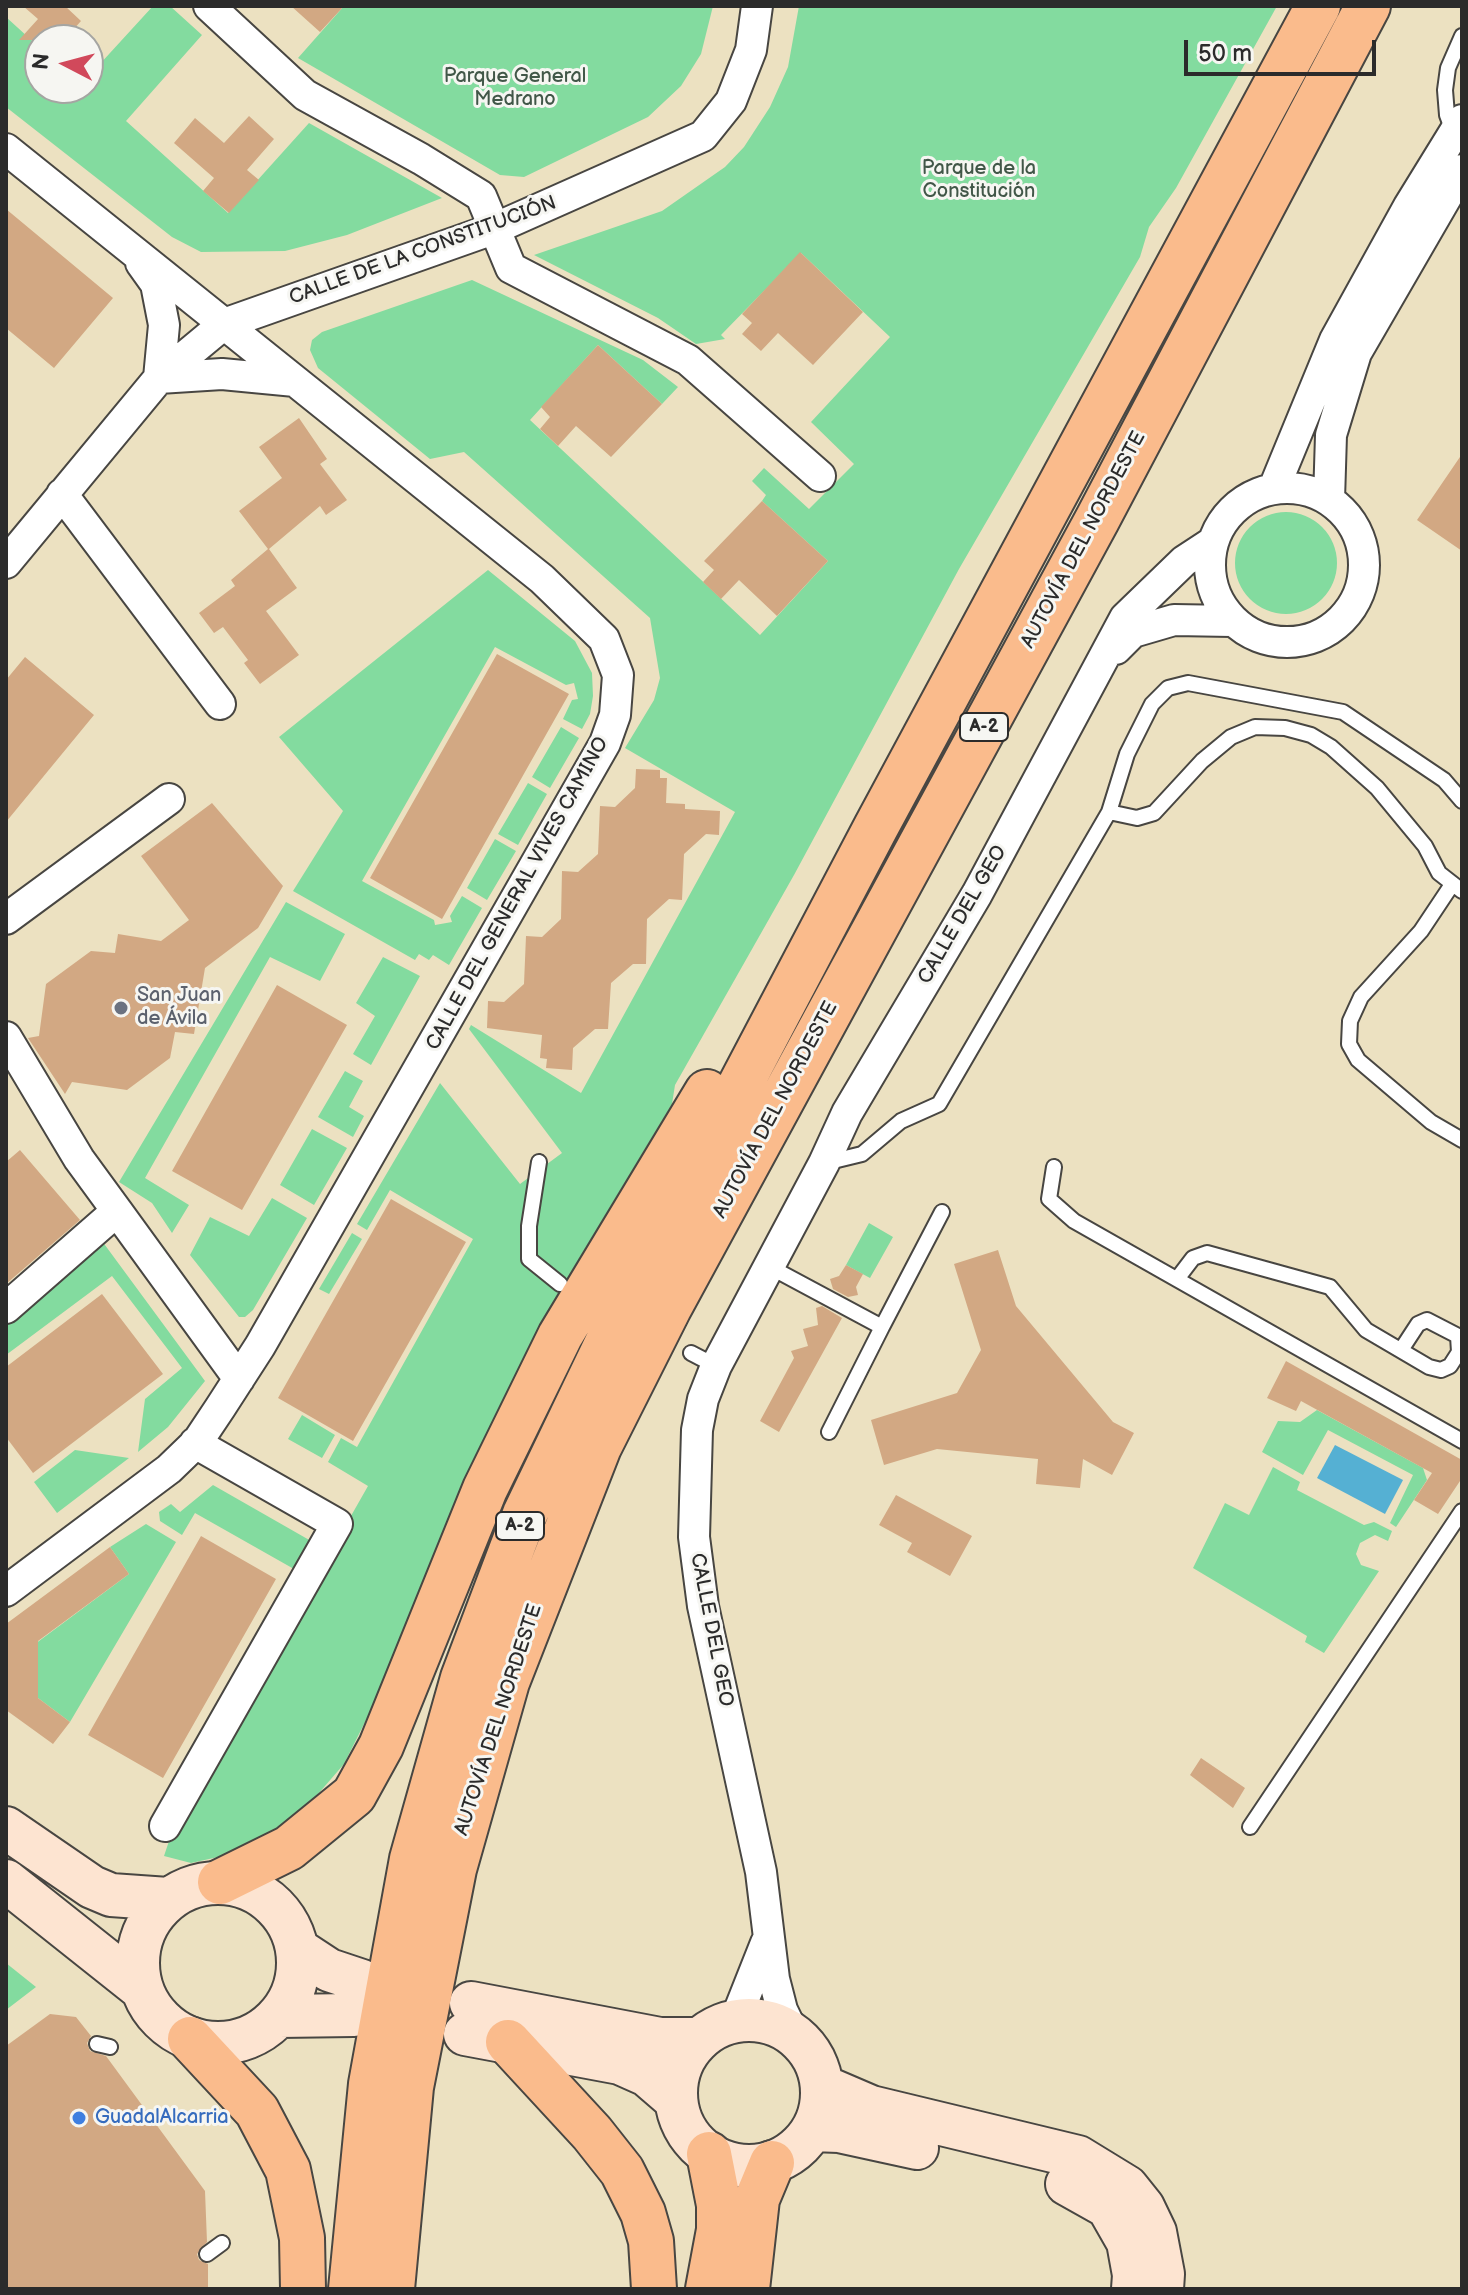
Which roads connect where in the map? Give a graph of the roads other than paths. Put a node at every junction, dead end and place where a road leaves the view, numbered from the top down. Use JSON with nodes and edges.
{"nodes":[{"id":1,"x":209,"y":6,"type":"edge"},
{"id":2,"x":757,"y":6,"type":"edge"},
{"id":3,"x":1318,"y":6,"type":"edge"},
{"id":4,"x":1368,"y":6,"type":"edge"},
{"id":5,"x":1462,"y":36,"type":"edge"},
{"id":6,"x":1458,"y":126,"type":"edge"},
{"id":7,"x":6,"y":149,"type":"edge"},
{"id":8,"x":1462,"y":170,"type":"edge"},
{"id":9,"x":496,"y":228,"type":"junction"},
{"id":10,"x":131,"y":248,"type":"junction"},
{"id":11,"x":224,"y":324,"type":"junction"},
{"id":12,"x":159,"y":378,"type":"junction"},
{"id":13,"x":295,"y":381,"type":"junction"},
{"id":14,"x":820,"y":476,"type":"dead end"},
{"id":15,"x":1274,"y":488,"type":"junction"},
{"id":16,"x":62,"y":494,"type":"junction"},
{"id":17,"x":1329,"y":500,"type":"junction"},
{"id":18,"x":1213,"y":542,"type":"junction"},
{"id":19,"x":6,"y":563,"type":"edge"},
{"id":20,"x":1232,"y":621,"type":"junction"},
{"id":21,"x":1099,"y":666,"type":"junction"},
{"id":22,"x":220,"y":704,"type":"dead end"},
{"id":23,"x":169,"y":799,"type":"dead end"},
{"id":24,"x":1462,"y":801,"type":"edge"},
{"id":25,"x":1109,"y":812,"type":"junction"},
{"id":26,"x":876,"y":827,"type":"junction"},
{"id":27,"x":1456,"y":888,"type":"edge"},
{"id":28,"x":6,"y":919,"type":"edge"},
{"id":29,"x":6,"y":1037,"type":"edge"},
{"id":30,"x":1462,"y":1140,"type":"edge"},
{"id":31,"x":539,"y":1162,"type":"dead end"},
{"id":32,"x":824,"y":1163,"type":"junction"},
{"id":33,"x":1054,"y":1167,"type":"dead end"},
{"id":34,"x":942,"y":1212,"type":"dead end"},
{"id":35,"x":125,"y":1220,"type":"junction"},
{"id":36,"x":770,"y":1267,"type":"junction"},
{"id":37,"x":1177,"y":1279,"type":"junction"},
{"id":38,"x":560,"y":1284,"type":"dead end"},
{"id":39,"x":6,"y":1308,"type":"edge"},
{"id":40,"x":882,"y":1327,"type":"junction"},
{"id":41,"x":1401,"y":1350,"type":"dead end"},
{"id":42,"x":239,"y":1379,"type":"junction"},
{"id":43,"x":829,"y":1432,"type":"dead end"},
{"id":44,"x":1462,"y":1441,"type":"edge"},
{"id":45,"x":195,"y":1443,"type":"junction"},
{"id":46,"x":599,"y":1447,"type":"junction"},
{"id":47,"x":1462,"y":1511,"type":"edge"},
{"id":48,"x":6,"y":1591,"type":"edge"},
{"id":49,"x":165,"y":1826,"type":"dead end"},
{"id":50,"x":1250,"y":1827,"type":"dead end"},
{"id":51,"x":6,"y":1828,"type":"edge"},
{"id":52,"x":6,"y":1881,"type":"edge"},
{"id":53,"x":220,"y":1882,"type":"junction"},
{"id":54,"x":168,"y":1899,"type":"junction"},
{"id":55,"x":771,"y":1930,"type":"junction"},
{"id":56,"x":297,"y":1949,"type":"junction"},
{"id":57,"x":142,"y":1989,"type":"junction"},
{"id":58,"x":279,"y":2016,"type":"junction"},
{"id":59,"x":717,"y":2030,"type":"junction"},
{"id":60,"x":794,"y":2035,"type":"junction"},
{"id":61,"x":190,"y":2039,"type":"junction"},
{"id":62,"x":508,"y":2042,"type":"junction"},
{"id":63,"x":822,"y":2086,"type":"junction"},
{"id":64,"x":676,"y":2100,"type":"junction"},
{"id":65,"x":812,"y":2130,"type":"junction"},
{"id":66,"x":709,"y":2154,"type":"junction"},
{"id":67,"x":772,"y":2163,"type":"junction"},
{"id":68,"x":222,"y":2243,"type":"dead end"},
{"id":69,"x":207,"y":2254,"type":"dead end"},
{"id":70,"x":303,"y":2289,"type":"edge"},
{"id":71,"x":351,"y":2289,"type":"edge"},
{"id":72,"x":392,"y":2289,"type":"edge"},
{"id":73,"x":415,"y":2289,"type":"edge"},
{"id":74,"x":654,"y":2289,"type":"edge"},
{"id":75,"x":708,"y":2289,"type":"edge"},
{"id":76,"x":747,"y":2289,"type":"edge"},
{"id":77,"x":1133,"y":2289,"type":"edge"},
{"id":78,"x":1162,"y":2289,"type":"edge"}],
"edges":[{"from":1,"to":9,"type":"street"},
{"from":2,"to":9,"type":"street","name":"CALLE DE LA CONSTITUCIÓN"},
{"from":3,"to":26,"type":"highway","name":"AUTOVÍA DEL NORDESTE","number":"A-2"},
{"from":4,"to":46,"type":"highway","name":"AUTOVÍA DEL NORDESTE","number":"A-2"},
{"from":5,"to":6,"type":"lane"},
{"from":6,"to":15,"type":"street"},
{"from":7,"to":10,"type":"street","name":"CALLE DEL GENERAL VIVES CAMINO"},
{"from":8,"to":17,"type":"street"},
{"from":9,"to":11,"type":"street","name":"CALLE DE LA CONSTITUCIÓN"},
{"from":9,"to":14,"type":"street"},
{"from":10,"to":11,"type":"street","name":"CALLE DEL GENERAL VIVES CAMINO"},
{"from":10,"to":12,"type":"street"},
{"from":11,"to":12,"type":"street","name":"CALLE DE LA CONSTITUCIÓN"},
{"from":11,"to":13,"type":"street","name":"CALLE DEL GENERAL VIVES CAMINO"},
{"from":12,"to":13,"type":"street"},
{"from":12,"to":16,"type":"street","name":"CALLE DE LA CONSTITUCIÓN"},
{"from":13,"to":42,"type":"street","name":"CALLE DEL GENERAL VIVES CAMINO"},
{"from":15,"to":17,"type":"street"},
{"from":15,"to":18,"type":"street"},
{"from":16,"to":19,"type":"street","name":"CALLE DE LA CONSTITUCIÓN"},
{"from":16,"to":22,"type":"street"},
{"from":17,"to":20,"type":"street"},
{"from":18,"to":20,"type":"street"},
{"from":18,"to":21,"type":"street","name":"CALLE DEL GEO"},
{"from":20,"to":21,"type":"street","name":"CALLE DEL GEO"},
{"from":21,"to":32,"type":"street","name":"CALLE DEL GEO"},
{"from":23,"to":28,"type":"street"},
{"from":24,"to":25,"type":"lane"},
{"from":25,"to":27,"type":"lane"},
{"from":25,"to":32,"type":"lane"},
{"from":26,"to":53,"type":"highway"},
{"from":26,"to":71,"type":"highway","name":"AUTOVÍA DEL NORDESTE","number":"A-2"},
{"from":27,"to":30,"type":"lane"},
{"from":29,"to":35,"type":"street"},
{"from":31,"to":38,"type":"lane"},
{"from":32,"to":36,"type":"street","name":"CALLE DEL GEO"},
{"from":33,"to":37,"type":"lane"},
{"from":34,"to":40,"type":"lane"},
{"from":35,"to":39,"type":"street"},
{"from":35,"to":42,"type":"street"},
{"from":36,"to":40,"type":"lane"},
{"from":36,"to":55,"type":"street","name":"CALLE DEL GEO"},
{"from":37,"to":41,"type":"lane"},
{"from":37,"to":44,"type":"lane"},
{"from":40,"to":43,"type":"lane"},
{"from":42,"to":45,"type":"street","name":"CALLE DEL GENERAL VIVES CAMINO"},
{"from":45,"to":48,"type":"street","name":"CALLE DEL GENERAL VIVES CAMINO"},
{"from":45,"to":49,"type":"street"},
{"from":46,"to":72,"type":"highway","name":"AUTOVÍA DEL NORDESTE","number":"A-2"},
{"from":46,"to":73,"type":"highway"},
{"from":47,"to":50,"type":"lane"},
{"from":51,"to":54,"type":"main road"},
{"from":52,"to":57,"type":"main road"},
{"from":53,"to":54,"type":"main road"},
{"from":53,"to":56,"type":"main road"},
{"from":54,"to":57,"type":"main road"},
{"from":55,"to":59,"type":"street"},
{"from":55,"to":60,"type":"street","name":"CALLE DEL GEO"},
{"from":56,"to":58,"type":"main road"},
{"from":56,"to":58,"type":"main road"},
{"from":57,"to":61,"type":"main road"},
{"from":58,"to":61,"type":"main road"},
{"from":59,"to":60,"type":"main road"},
{"from":59,"to":62,"type":"main road"},
{"from":59,"to":64,"type":"main road"},
{"from":60,"to":63,"type":"main road"},
{"from":61,"to":70,"type":"highway"},
{"from":62,"to":64,"type":"main road"},
{"from":62,"to":74,"type":"highway"},
{"from":63,"to":65,"type":"main road"},
{"from":63,"to":78,"type":"main road"},
{"from":64,"to":66,"type":"main road"},
{"from":65,"to":67,"type":"main road"},
{"from":65,"to":77,"type":"main road"},
{"from":66,"to":67,"type":"main road"},
{"from":66,"to":75,"type":"highway"},
{"from":67,"to":76,"type":"highway"},
{"from":68,"to":69,"type":"lane"}]}
